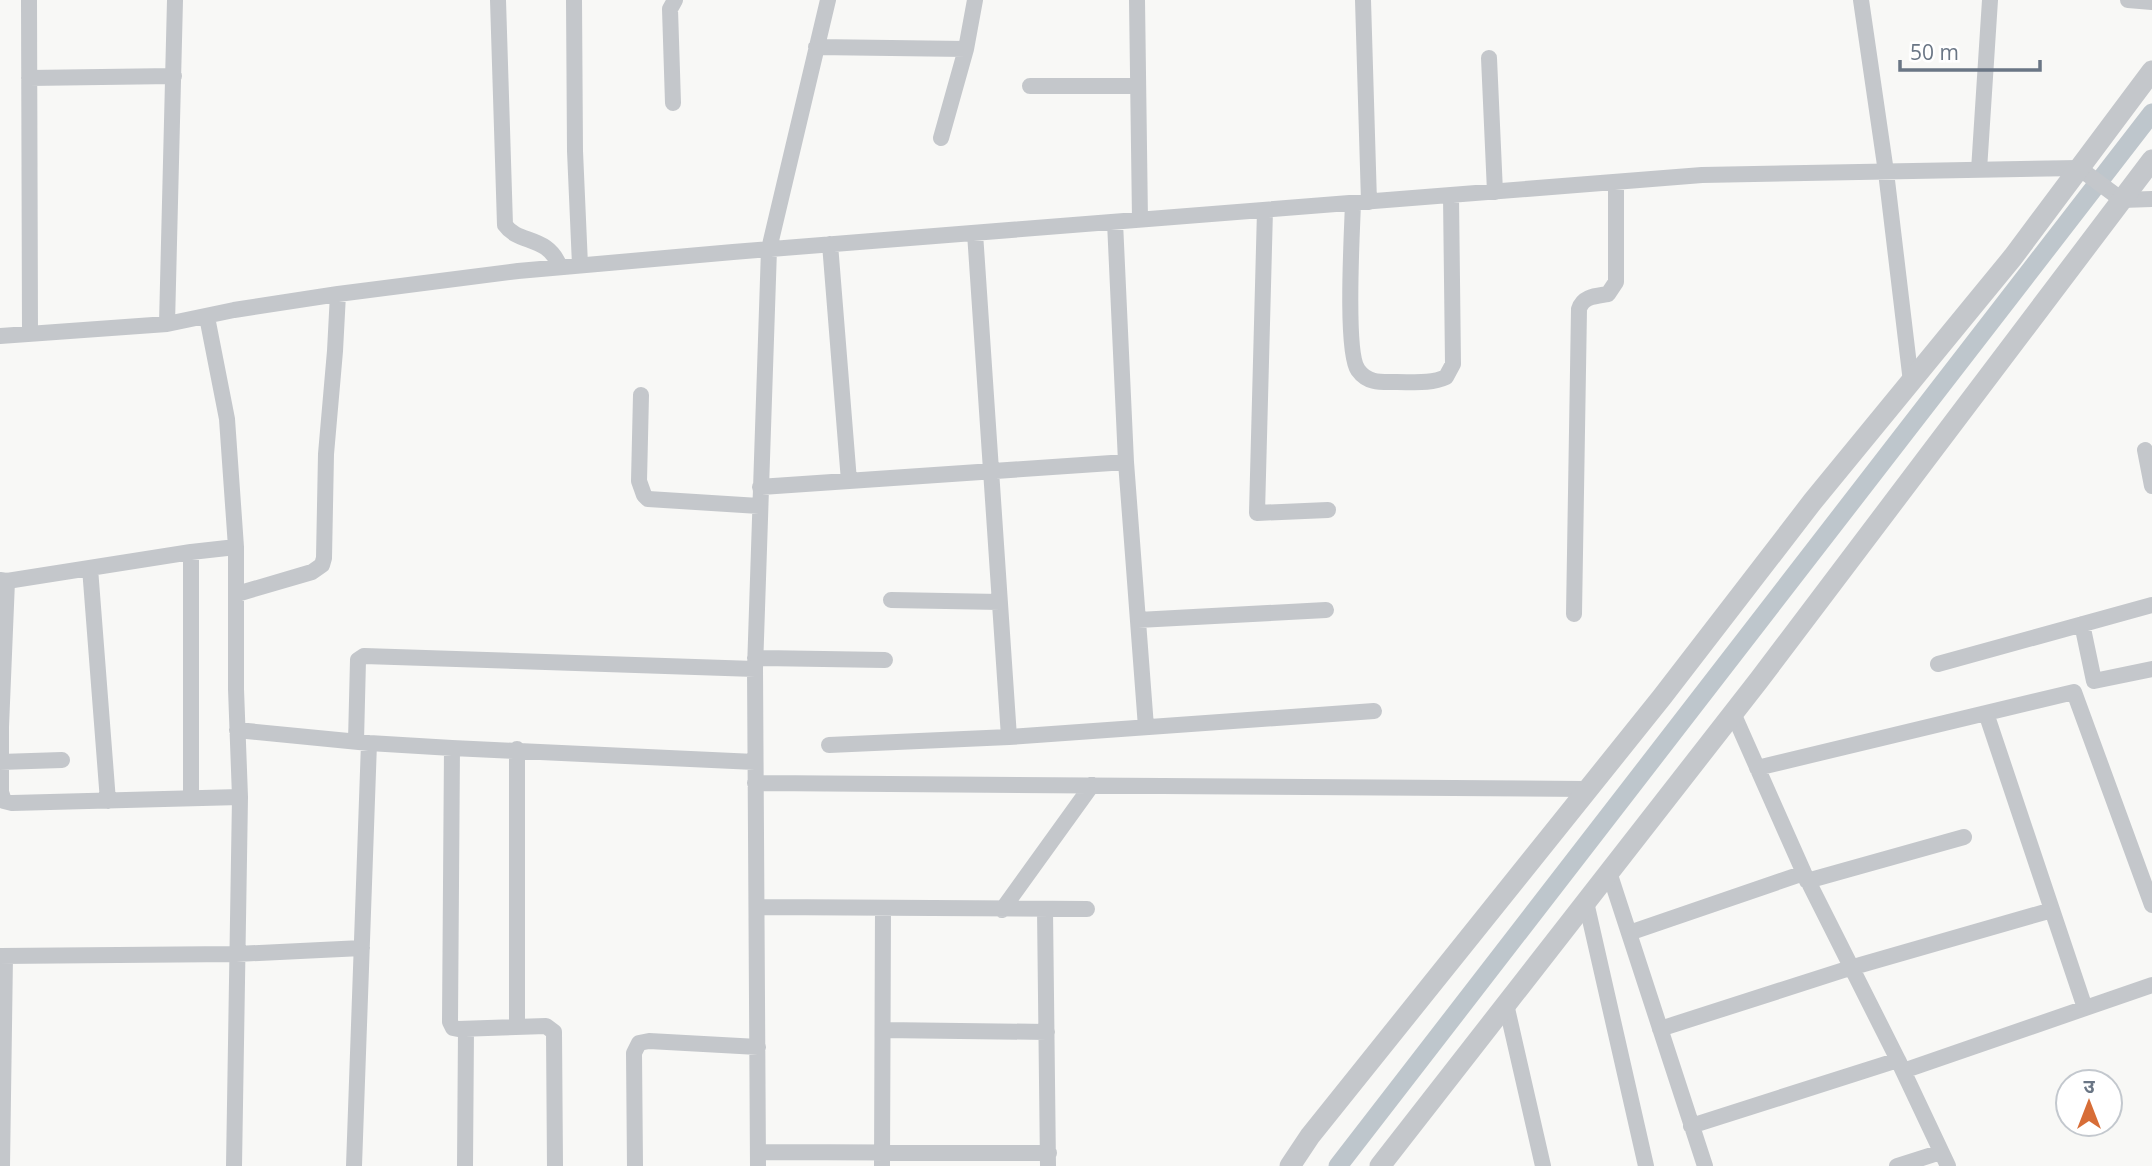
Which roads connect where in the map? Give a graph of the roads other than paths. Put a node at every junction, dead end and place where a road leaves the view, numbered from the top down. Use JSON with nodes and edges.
{"nodes":[{"id":1,"x":29,"y":0,"type":"edge"},
{"id":2,"x":175,"y":0,"type":"edge"},
{"id":3,"x":498,"y":0,"type":"edge"},
{"id":4,"x":574,"y":0,"type":"edge"},
{"id":5,"x":675,"y":0,"type":"edge"},
{"id":6,"x":828,"y":0,"type":"edge"},
{"id":7,"x":975,"y":0,"type":"edge"},
{"id":8,"x":1137,"y":0,"type":"edge"},
{"id":9,"x":1363,"y":0,"type":"edge"},
{"id":10,"x":1861,"y":0,"type":"edge"},
{"id":11,"x":1990,"y":0,"type":"edge"},
{"id":12,"x":2128,"y":0,"type":"edge"},
{"id":13,"x":2152,"y":2,"type":"edge"},
{"id":14,"x":816,"y":47,"type":"junction"},
{"id":15,"x":966,"y":49,"type":"junction"},
{"id":16,"x":1489,"y":58,"type":"dead end"},
{"id":17,"x":2152,"y":71,"type":"edge"},
{"id":18,"x":174,"y":76,"type":"junction"},
{"id":19,"x":29,"y":78,"type":"junction"},
{"id":20,"x":1030,"y":86,"type":"dead end"},
{"id":21,"x":1138,"y":86,"type":"junction"},
{"id":22,"x":673,"y":103,"type":"dead end"},
{"id":23,"x":941,"y":138,"type":"dead end"},
{"id":24,"x":2152,"y":160,"type":"edge"},
{"id":25,"x":1979,"y":170,"type":"junction"},
{"id":26,"x":1886,"y":172,"type":"junction"},
{"id":27,"x":2084,"y":172,"type":"junction"},
{"id":28,"x":1616,"y":182,"type":"junction"},
{"id":29,"x":1495,"y":192,"type":"junction"},
{"id":30,"x":1451,"y":195,"type":"junction"},
{"id":31,"x":2117,"y":196,"type":"junction"},
{"id":32,"x":2152,"y":199,"type":"edge"},
{"id":33,"x":1361,"y":203,"type":"junction"},
{"id":34,"x":1265,"y":210,"type":"junction"},
{"id":35,"x":1140,"y":220,"type":"junction"},
{"id":36,"x":1115,"y":222,"type":"junction"},
{"id":37,"x":975,"y":233,"type":"junction"},
{"id":38,"x":830,"y":244,"type":"junction"},
{"id":39,"x":769,"y":249,"type":"junction"},
{"id":40,"x":580,"y":265,"type":"junction"},
{"id":41,"x":560,"y":267,"type":"junction"},
{"id":42,"x":338,"y":294,"type":"junction"},
{"id":43,"x":207,"y":317,"type":"junction"},
{"id":44,"x":167,"y":324,"type":"junction"},
{"id":45,"x":30,"y":334,"type":"junction"},
{"id":46,"x":0,"y":336,"type":"edge"},
{"id":47,"x":1911,"y":382,"type":"junction"},
{"id":48,"x":641,"y":395,"type":"dead end"},
{"id":49,"x":2145,"y":450,"type":"dead end"},
{"id":50,"x":1126,"y":462,"type":"junction"},
{"id":51,"x":990,"y":471,"type":"junction"},
{"id":52,"x":849,"y":481,"type":"junction"},
{"id":53,"x":2152,"y":486,"type":"edge"},
{"id":54,"x":760,"y":487,"type":"junction"},
{"id":55,"x":759,"y":506,"type":"junction"},
{"id":56,"x":1328,"y":510,"type":"dead end"},
{"id":57,"x":236,"y":547,"type":"junction"},
{"id":58,"x":191,"y":552,"type":"junction"},
{"id":59,"x":90,"y":568,"type":"junction"},
{"id":60,"x":4,"y":581,"type":"edge"},
{"id":61,"x":237,"y":594,"type":"junction"},
{"id":62,"x":891,"y":600,"type":"dead end"},
{"id":63,"x":1000,"y":602,"type":"junction"},
{"id":64,"x":2152,"y":605,"type":"edge"},
{"id":65,"x":1326,"y":610,"type":"dead end"},
{"id":66,"x":1574,"y":614,"type":"dead end"},
{"id":67,"x":1138,"y":620,"type":"junction"},
{"id":68,"x":2082,"y":624,"type":"junction"},
{"id":69,"x":885,"y":660,"type":"dead end"},
{"id":70,"x":755,"y":664,"type":"junction"},
{"id":71,"x":1938,"y":664,"type":"dead end"},
{"id":72,"x":2152,"y":669,"type":"edge"},
{"id":73,"x":1374,"y":711,"type":"dead end"},
{"id":74,"x":1733,"y":713,"type":"junction"},
{"id":75,"x":1986,"y":713,"type":"junction"},
{"id":76,"x":1146,"y":727,"type":"junction"},
{"id":77,"x":237,"y":730,"type":"junction"},
{"id":78,"x":1009,"y":737,"type":"junction"},
{"id":79,"x":363,"y":742,"type":"junction"},
{"id":80,"x":829,"y":745,"type":"dead end"},
{"id":81,"x":452,"y":748,"type":"junction"},
{"id":82,"x":517,"y":749,"type":"junction"},
{"id":83,"x":62,"y":760,"type":"dead end"},
{"id":84,"x":1,"y":762,"type":"edge"},
{"id":85,"x":755,"y":762,"type":"junction"},
{"id":86,"x":1757,"y":768,"type":"junction"},
{"id":87,"x":755,"y":783,"type":"junction"},
{"id":88,"x":1092,"y":785,"type":"junction"},
{"id":89,"x":1586,"y":789,"type":"junction"},
{"id":90,"x":240,"y":797,"type":"junction"},
{"id":91,"x":191,"y":799,"type":"junction"},
{"id":92,"x":108,"y":801,"type":"junction"},
{"id":93,"x":1964,"y":837,"type":"dead end"},
{"id":94,"x":1609,"y":872,"type":"junction"},
{"id":95,"x":1805,"y":877,"type":"junction"},
{"id":96,"x":1586,"y":902,"type":"junction"},
{"id":97,"x":2152,"y":905,"type":"edge"},
{"id":98,"x":757,"y":907,"type":"junction"},
{"id":99,"x":883,"y":909,"type":"junction"},
{"id":100,"x":1087,"y":909,"type":"dead end"},
{"id":101,"x":1002,"y":910,"type":"junction"},
{"id":102,"x":1045,"y":910,"type":"junction"},
{"id":103,"x":2052,"y":910,"type":"junction"},
{"id":104,"x":1629,"y":933,"type":"junction"},
{"id":105,"x":362,"y":948,"type":"junction"},
{"id":106,"x":236,"y":954,"type":"junction"},
{"id":107,"x":2,"y":956,"type":"edge"},
{"id":108,"x":1850,"y":968,"type":"junction"},
{"id":109,"x":2152,"y":985,"type":"edge"},
{"id":110,"x":1506,"y":1004,"type":"junction"},
{"id":111,"x":2085,"y":1008,"type":"junction"},
{"id":112,"x":517,"y":1026,"type":"junction"},
{"id":113,"x":466,"y":1029,"type":"junction"},
{"id":114,"x":1660,"y":1029,"type":"junction"},
{"id":115,"x":883,"y":1030,"type":"junction"},
{"id":116,"x":1047,"y":1032,"type":"junction"},
{"id":117,"x":758,"y":1047,"type":"junction"},
{"id":118,"x":1901,"y":1065,"type":"junction"},
{"id":119,"x":1691,"y":1126,"type":"junction"},
{"id":120,"x":1,"y":1128,"type":"edge"},
{"id":121,"x":758,"y":1159,"type":"edge"},
{"id":122,"x":882,"y":1159,"type":"edge"},
{"id":123,"x":1048,"y":1159,"type":"edge"},
{"id":124,"x":1944,"y":1159,"type":"edge"},
{"id":125,"x":2,"y":1166,"type":"edge"},
{"id":126,"x":234,"y":1166,"type":"edge"},
{"id":127,"x":354,"y":1166,"type":"edge"},
{"id":128,"x":465,"y":1166,"type":"edge"},
{"id":129,"x":555,"y":1166,"type":"edge"},
{"id":130,"x":635,"y":1166,"type":"edge"},
{"id":131,"x":1290,"y":1166,"type":"edge"},
{"id":132,"x":1380,"y":1166,"type":"edge"},
{"id":133,"x":1543,"y":1166,"type":"edge"},
{"id":134,"x":1646,"y":1166,"type":"edge"},
{"id":135,"x":1705,"y":1166,"type":"edge"},
{"id":136,"x":1896,"y":1166,"type":"edge"}],
"edges":[{"from":1,"to":19,"type":"street"},
{"from":2,"to":18,"type":"street"},
{"from":3,"to":41,"type":"street"},
{"from":4,"to":40,"type":"street"},
{"from":5,"to":22,"type":"street"},
{"from":6,"to":14,"type":"street"},
{"from":7,"to":15,"type":"street"},
{"from":8,"to":21,"type":"street"},
{"from":9,"to":33,"type":"street"},
{"from":10,"to":26,"type":"street"},
{"from":11,"to":25,"type":"street"},
{"from":12,"to":13,"type":"street"},
{"from":14,"to":15,"type":"street"},
{"from":14,"to":39,"type":"street"},
{"from":15,"to":23,"type":"street"},
{"from":16,"to":29,"type":"street"},
{"from":17,"to":27,"type":"street"},
{"from":18,"to":19,"type":"street"},
{"from":18,"to":44,"type":"street"},
{"from":19,"to":45,"type":"street"},
{"from":20,"to":21,"type":"street"},
{"from":21,"to":35,"type":"street"},
{"from":24,"to":31,"type":"street"},
{"from":25,"to":26,"type":"street"},
{"from":25,"to":27,"type":"street"},
{"from":26,"to":28,"type":"street"},
{"from":26,"to":47,"type":"street"},
{"from":27,"to":31,"type":"street"},
{"from":27,"to":47,"type":"street"},
{"from":28,"to":29,"type":"street"},
{"from":28,"to":66,"type":"street"},
{"from":29,"to":30,"type":"street"},
{"from":30,"to":33,"type":"street"},
{"from":30,"to":33,"type":"street"},
{"from":31,"to":32,"type":"street"},
{"from":31,"to":74,"type":"street"},
{"from":33,"to":34,"type":"street"},
{"from":34,"to":35,"type":"street"},
{"from":34,"to":56,"type":"street"},
{"from":35,"to":36,"type":"street"},
{"from":36,"to":37,"type":"street"},
{"from":36,"to":50,"type":"street"},
{"from":37,"to":38,"type":"street"},
{"from":37,"to":51,"type":"street"},
{"from":38,"to":39,"type":"street"},
{"from":38,"to":52,"type":"street"},
{"from":39,"to":40,"type":"street"},
{"from":39,"to":54,"type":"street"},
{"from":40,"to":41,"type":"street"},
{"from":41,"to":42,"type":"street"},
{"from":42,"to":43,"type":"street"},
{"from":42,"to":61,"type":"street"},
{"from":43,"to":44,"type":"street"},
{"from":43,"to":57,"type":"street"},
{"from":44,"to":45,"type":"street"},
{"from":45,"to":46,"type":"street"},
{"from":47,"to":89,"type":"street"},
{"from":48,"to":55,"type":"street"},
{"from":49,"to":53,"type":"street"},
{"from":50,"to":51,"type":"street"},
{"from":50,"to":67,"type":"street"},
{"from":51,"to":52,"type":"street"},
{"from":51,"to":63,"type":"street"},
{"from":52,"to":54,"type":"street"},
{"from":54,"to":55,"type":"street"},
{"from":55,"to":70,"type":"street"},
{"from":57,"to":58,"type":"street"},
{"from":57,"to":61,"type":"street"},
{"from":58,"to":59,"type":"street"},
{"from":58,"to":91,"type":"street"},
{"from":59,"to":60,"type":"street"},
{"from":59,"to":92,"type":"street"},
{"from":60,"to":84,"type":"street"},
{"from":61,"to":77,"type":"street"},
{"from":62,"to":63,"type":"street"},
{"from":63,"to":78,"type":"street"},
{"from":64,"to":68,"type":"street"},
{"from":65,"to":67,"type":"street"},
{"from":67,"to":76,"type":"street"},
{"from":68,"to":71,"type":"street"},
{"from":68,"to":72,"type":"street"},
{"from":69,"to":70,"type":"street"},
{"from":70,"to":79,"type":"street"},
{"from":70,"to":85,"type":"street"},
{"from":73,"to":76,"type":"street"},
{"from":74,"to":86,"type":"street"},
{"from":74,"to":94,"type":"street"},
{"from":75,"to":86,"type":"street"},
{"from":75,"to":97,"type":"street"},
{"from":75,"to":103,"type":"street"},
{"from":76,"to":78,"type":"street"},
{"from":77,"to":79,"type":"street"},
{"from":77,"to":90,"type":"street"},
{"from":78,"to":80,"type":"street"},
{"from":79,"to":81,"type":"street"},
{"from":79,"to":105,"type":"street"},
{"from":81,"to":82,"type":"street"},
{"from":81,"to":113,"type":"street"},
{"from":82,"to":85,"type":"street"},
{"from":82,"to":112,"type":"street"},
{"from":83,"to":84,"type":"street"},
{"from":84,"to":92,"type":"street"},
{"from":85,"to":87,"type":"street"},
{"from":86,"to":95,"type":"street"},
{"from":87,"to":88,"type":"street"},
{"from":87,"to":98,"type":"street"},
{"from":88,"to":89,"type":"street"},
{"from":88,"to":101,"type":"street"},
{"from":89,"to":131,"type":"street"},
{"from":90,"to":91,"type":"street"},
{"from":90,"to":106,"type":"street"},
{"from":91,"to":92,"type":"street"},
{"from":93,"to":95,"type":"street"},
{"from":94,"to":96,"type":"street"},
{"from":94,"to":104,"type":"street"},
{"from":95,"to":104,"type":"street"},
{"from":95,"to":108,"type":"street"},
{"from":96,"to":110,"type":"street"},
{"from":96,"to":134,"type":"street"},
{"from":98,"to":99,"type":"street"},
{"from":98,"to":117,"type":"street"},
{"from":99,"to":101,"type":"street"},
{"from":99,"to":115,"type":"street"},
{"from":100,"to":102,"type":"street"},
{"from":101,"to":102,"type":"street"},
{"from":102,"to":116,"type":"street"},
{"from":103,"to":108,"type":"street"},
{"from":103,"to":111,"type":"street"},
{"from":104,"to":114,"type":"street"},
{"from":105,"to":106,"type":"street"},
{"from":105,"to":127,"type":"street"},
{"from":106,"to":107,"type":"street"},
{"from":106,"to":126,"type":"street"},
{"from":107,"to":120,"type":"street"},
{"from":108,"to":114,"type":"street"},
{"from":108,"to":118,"type":"street"},
{"from":109,"to":111,"type":"street"},
{"from":110,"to":132,"type":"street"},
{"from":110,"to":133,"type":"street"},
{"from":111,"to":118,"type":"street"},
{"from":112,"to":113,"type":"street"},
{"from":112,"to":129,"type":"street"},
{"from":113,"to":128,"type":"street"},
{"from":114,"to":119,"type":"street"},
{"from":115,"to":116,"type":"street"},
{"from":115,"to":122,"type":"street"},
{"from":116,"to":123,"type":"street"},
{"from":117,"to":121,"type":"street"},
{"from":117,"to":130,"type":"street"},
{"from":118,"to":119,"type":"street"},
{"from":118,"to":124,"type":"street"},
{"from":119,"to":135,"type":"street"},
{"from":120,"to":125,"type":"street"},
{"from":121,"to":122,"type":"street"},
{"from":122,"to":123,"type":"street"},
{"from":124,"to":136,"type":"street"}]}
